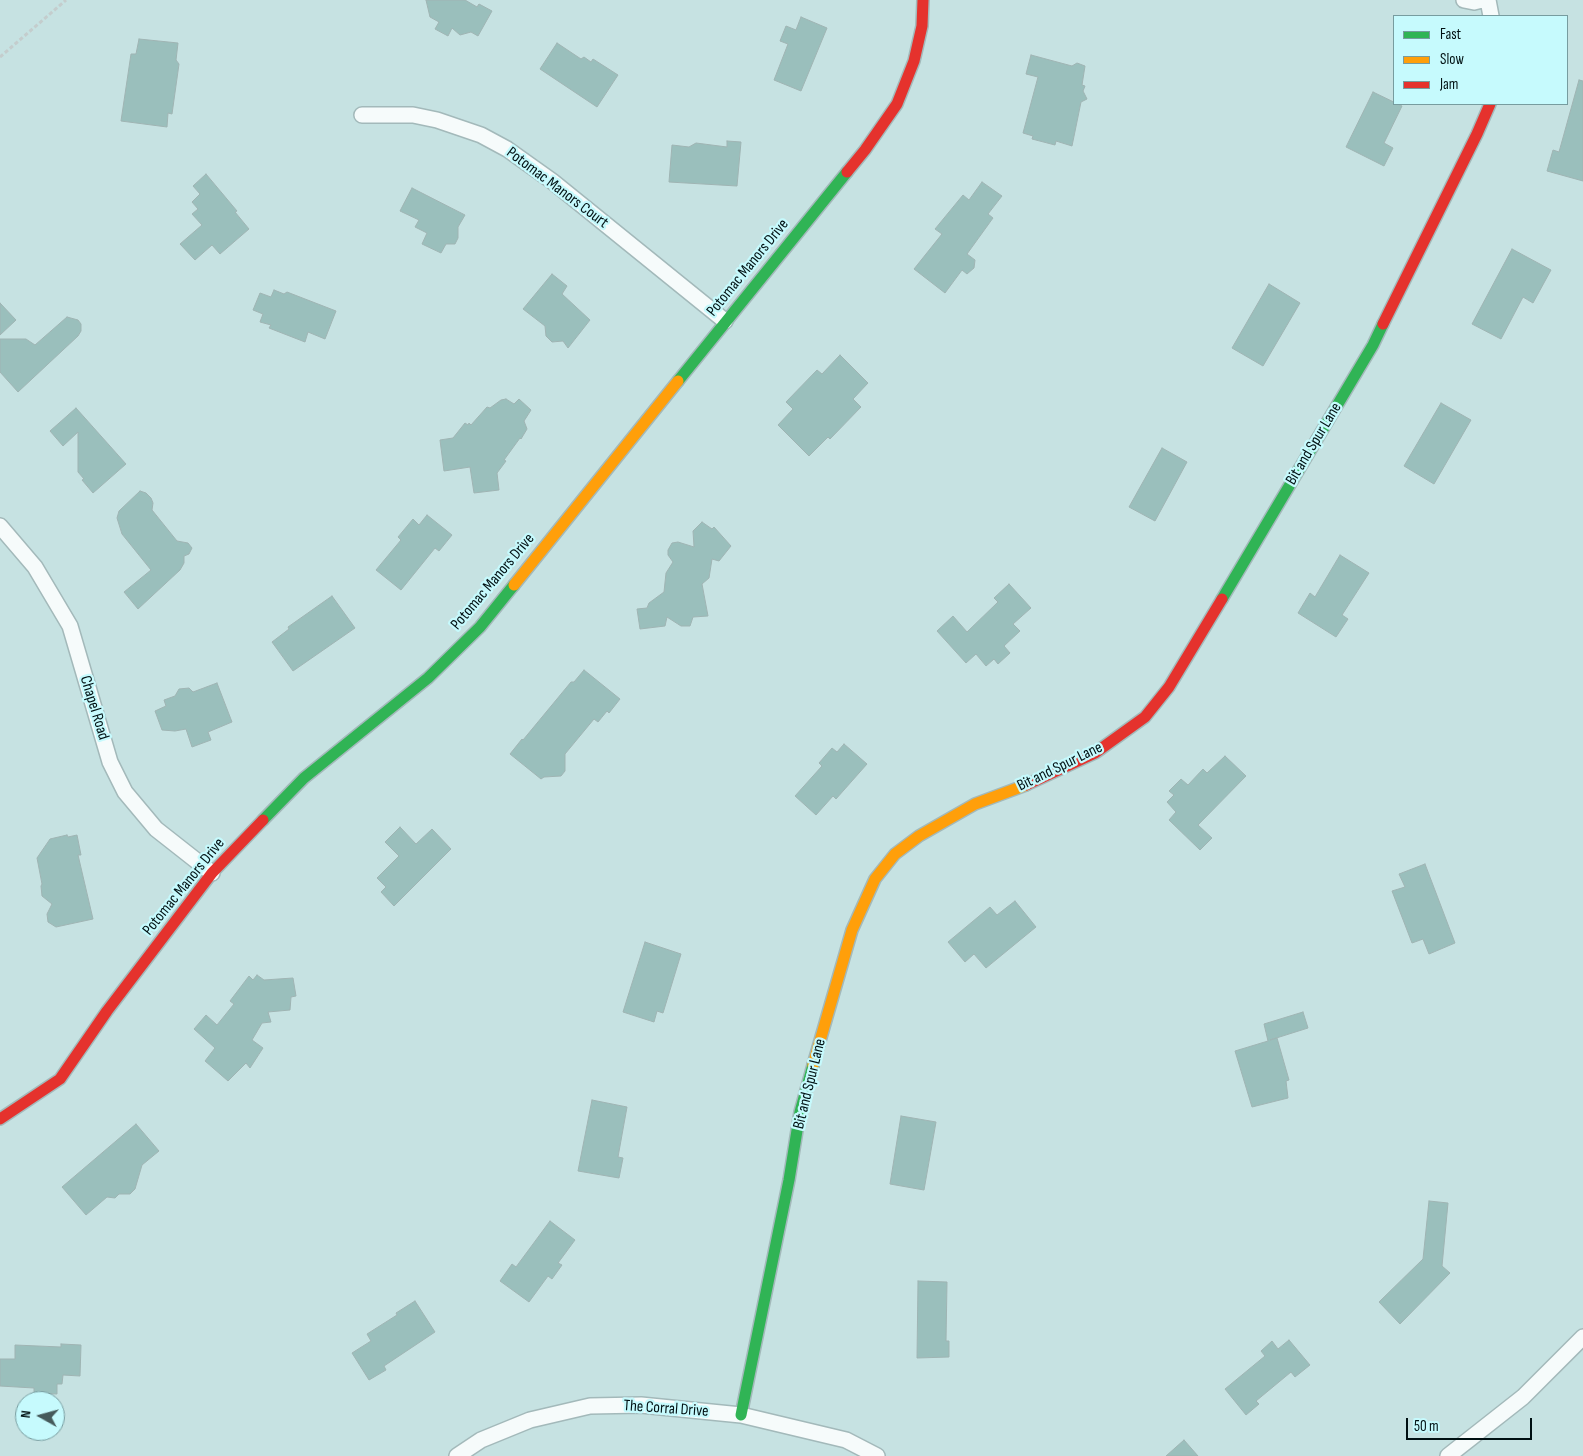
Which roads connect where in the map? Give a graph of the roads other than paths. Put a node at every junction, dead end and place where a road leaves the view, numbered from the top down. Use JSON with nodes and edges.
{"nodes":[{"id":1,"x":923,"y":0,"type":"edge"},
{"id":2,"x":1464,"y":0,"type":"edge"},
{"id":3,"x":1482,"y":0,"type":"edge"},
{"id":4,"x":1488,"y":0,"type":"edge"},
{"id":5,"x":1491,"y":15,"type":"edge"},
{"id":6,"x":1490,"y":105,"type":"edge"},
{"id":7,"x":362,"y":115,"type":"dead end"},
{"id":8,"x":725,"y":321,"type":"junction"},
{"id":9,"x":0,"y":526,"type":"edge"},
{"id":10,"x":212,"y":873,"type":"junction"},
{"id":11,"x":0,"y":1119,"type":"edge"},
{"id":12,"x":1583,"y":1337,"type":"edge"},
{"id":13,"x":740,"y":1415,"type":"junction"},
{"id":14,"x":457,"y":1456,"type":"edge"},
{"id":15,"x":877,"y":1456,"type":"edge"},
{"id":16,"x":1448,"y":1456,"type":"edge"}],
"edges":[{"from":1,"to":8,"type":"street","name":"Potomac Manors Drive"},
{"from":2,"to":3,"type":"street"},
{"from":4,"to":5,"type":"street"},
{"from":6,"to":13,"type":"street","name":"Bit and Spur Lane"},
{"from":7,"to":8,"type":"street","name":"Potomac Manors Court"},
{"from":8,"to":10,"type":"street","name":"Potomac Manors Drive"},
{"from":9,"to":10,"type":"street","name":"Chapel Road"},
{"from":10,"to":11,"type":"street","name":"Potomac Manors Drive"},
{"from":12,"to":16,"type":"street"},
{"from":13,"to":14,"type":"street","name":"The Corral Drive"},
{"from":13,"to":15,"type":"street","name":"The Corral Drive"}]}
